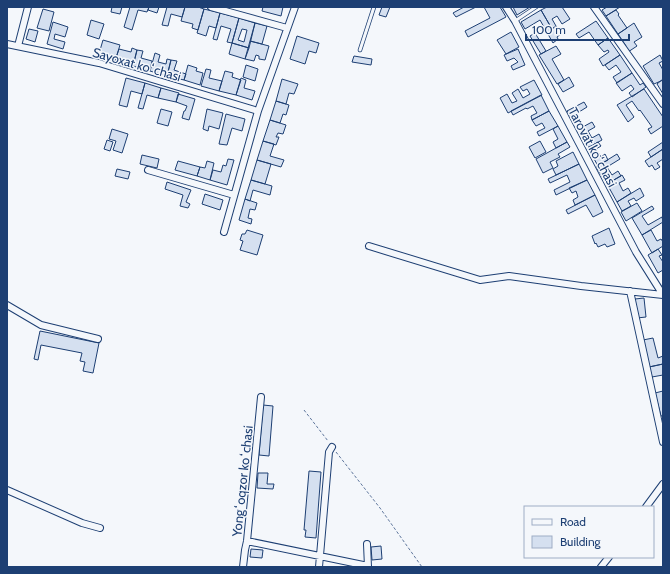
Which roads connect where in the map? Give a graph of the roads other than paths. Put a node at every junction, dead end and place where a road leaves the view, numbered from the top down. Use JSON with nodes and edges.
{"nodes":[{"id":1,"x":28,"y":7,"type":"edge"},
{"id":2,"x":211,"y":7,"type":"edge"},
{"id":3,"x":294,"y":7,"type":"edge"},
{"id":4,"x":374,"y":7,"type":"edge"},
{"id":5,"x":506,"y":7,"type":"edge"},
{"id":6,"x":536,"y":7,"type":"edge"},
{"id":7,"x":594,"y":7,"type":"edge"},
{"id":8,"x":515,"y":21,"type":"junction"},
{"id":9,"x":287,"y":28,"type":"junction"},
{"id":10,"x":7,"y":44,"type":"edge"},
{"id":11,"x":18,"y":46,"type":"junction"},
{"id":12,"x":360,"y":50,"type":"dead end"},
{"id":13,"x":663,"y":104,"type":"edge"},
{"id":14,"x":258,"y":111,"type":"junction"},
{"id":15,"x":148,"y":170,"type":"dead end"},
{"id":16,"x":234,"y":195,"type":"junction"},
{"id":17,"x":224,"y":232,"type":"dead end"},
{"id":18,"x":369,"y":246,"type":"dead end"},
{"id":19,"x":630,"y":291,"type":"junction"},
{"id":20,"x":663,"y":295,"type":"edge"},
{"id":21,"x":7,"y":305,"type":"edge"},
{"id":22,"x":98,"y":339,"type":"dead end"},
{"id":23,"x":261,"y":397,"type":"dead end"},
{"id":24,"x":663,"y":442,"type":"edge"},
{"id":25,"x":332,"y":447,"type":"road end"},
{"id":26,"x":663,"y":484,"type":"edge"},
{"id":27,"x":7,"y":490,"type":"edge"},
{"id":28,"x":647,"y":506,"type":"edge"},
{"id":29,"x":100,"y":528,"type":"dead end"},
{"id":30,"x":247,"y":541,"type":"junction"},
{"id":31,"x":367,"y":544,"type":"dead end"},
{"id":32,"x":320,"y":556,"type":"junction"},
{"id":33,"x":608,"y":558,"type":"edge"},
{"id":34,"x":368,"y":566,"type":"edge"},
{"id":35,"x":243,"y":567,"type":"edge"},
{"id":36,"x":319,"y":567,"type":"edge"},
{"id":37,"x":601,"y":567,"type":"edge"}],
"edges":[{"from":1,"to":11,"type":"street"},
{"from":2,"to":9,"type":"street"},
{"from":3,"to":9,"type":"street"},
{"from":4,"to":12,"type":"lane"},
{"from":5,"to":8,"type":"street","name":"Tarovat koʻchasi"},
{"from":6,"to":8,"type":"lane"},
{"from":7,"to":13,"type":"street"},
{"from":8,"to":20,"type":"street","name":"Tarovat koʻchasi"},
{"from":9,"to":14,"type":"street"},
{"from":10,"to":11,"type":"street","name":"Sayoxat koʻchasi"},
{"from":11,"to":14,"type":"street","name":"Sayoxat koʻchasi"},
{"from":14,"to":16,"type":"street"},
{"from":15,"to":16,"type":"street"},
{"from":16,"to":17,"type":"street"},
{"from":18,"to":19,"type":"street"},
{"from":19,"to":20,"type":"street"},
{"from":19,"to":24,"type":"street"},
{"from":21,"to":22,"type":"street"},
{"from":23,"to":30,"type":"street","name":"Yongʻoqzor koʻchasi"},
{"from":25,"to":32,"type":"street"},
{"from":26,"to":28,"type":"street"},
{"from":27,"to":29,"type":"street"},
{"from":30,"to":32,"type":"street"},
{"from":30,"to":35,"type":"street","name":"Yongʻoqzor koʻchasi"},
{"from":31,"to":34,"type":"street"},
{"from":32,"to":34,"type":"street"},
{"from":32,"to":36,"type":"street"},
{"from":33,"to":37,"type":"street"}]}
